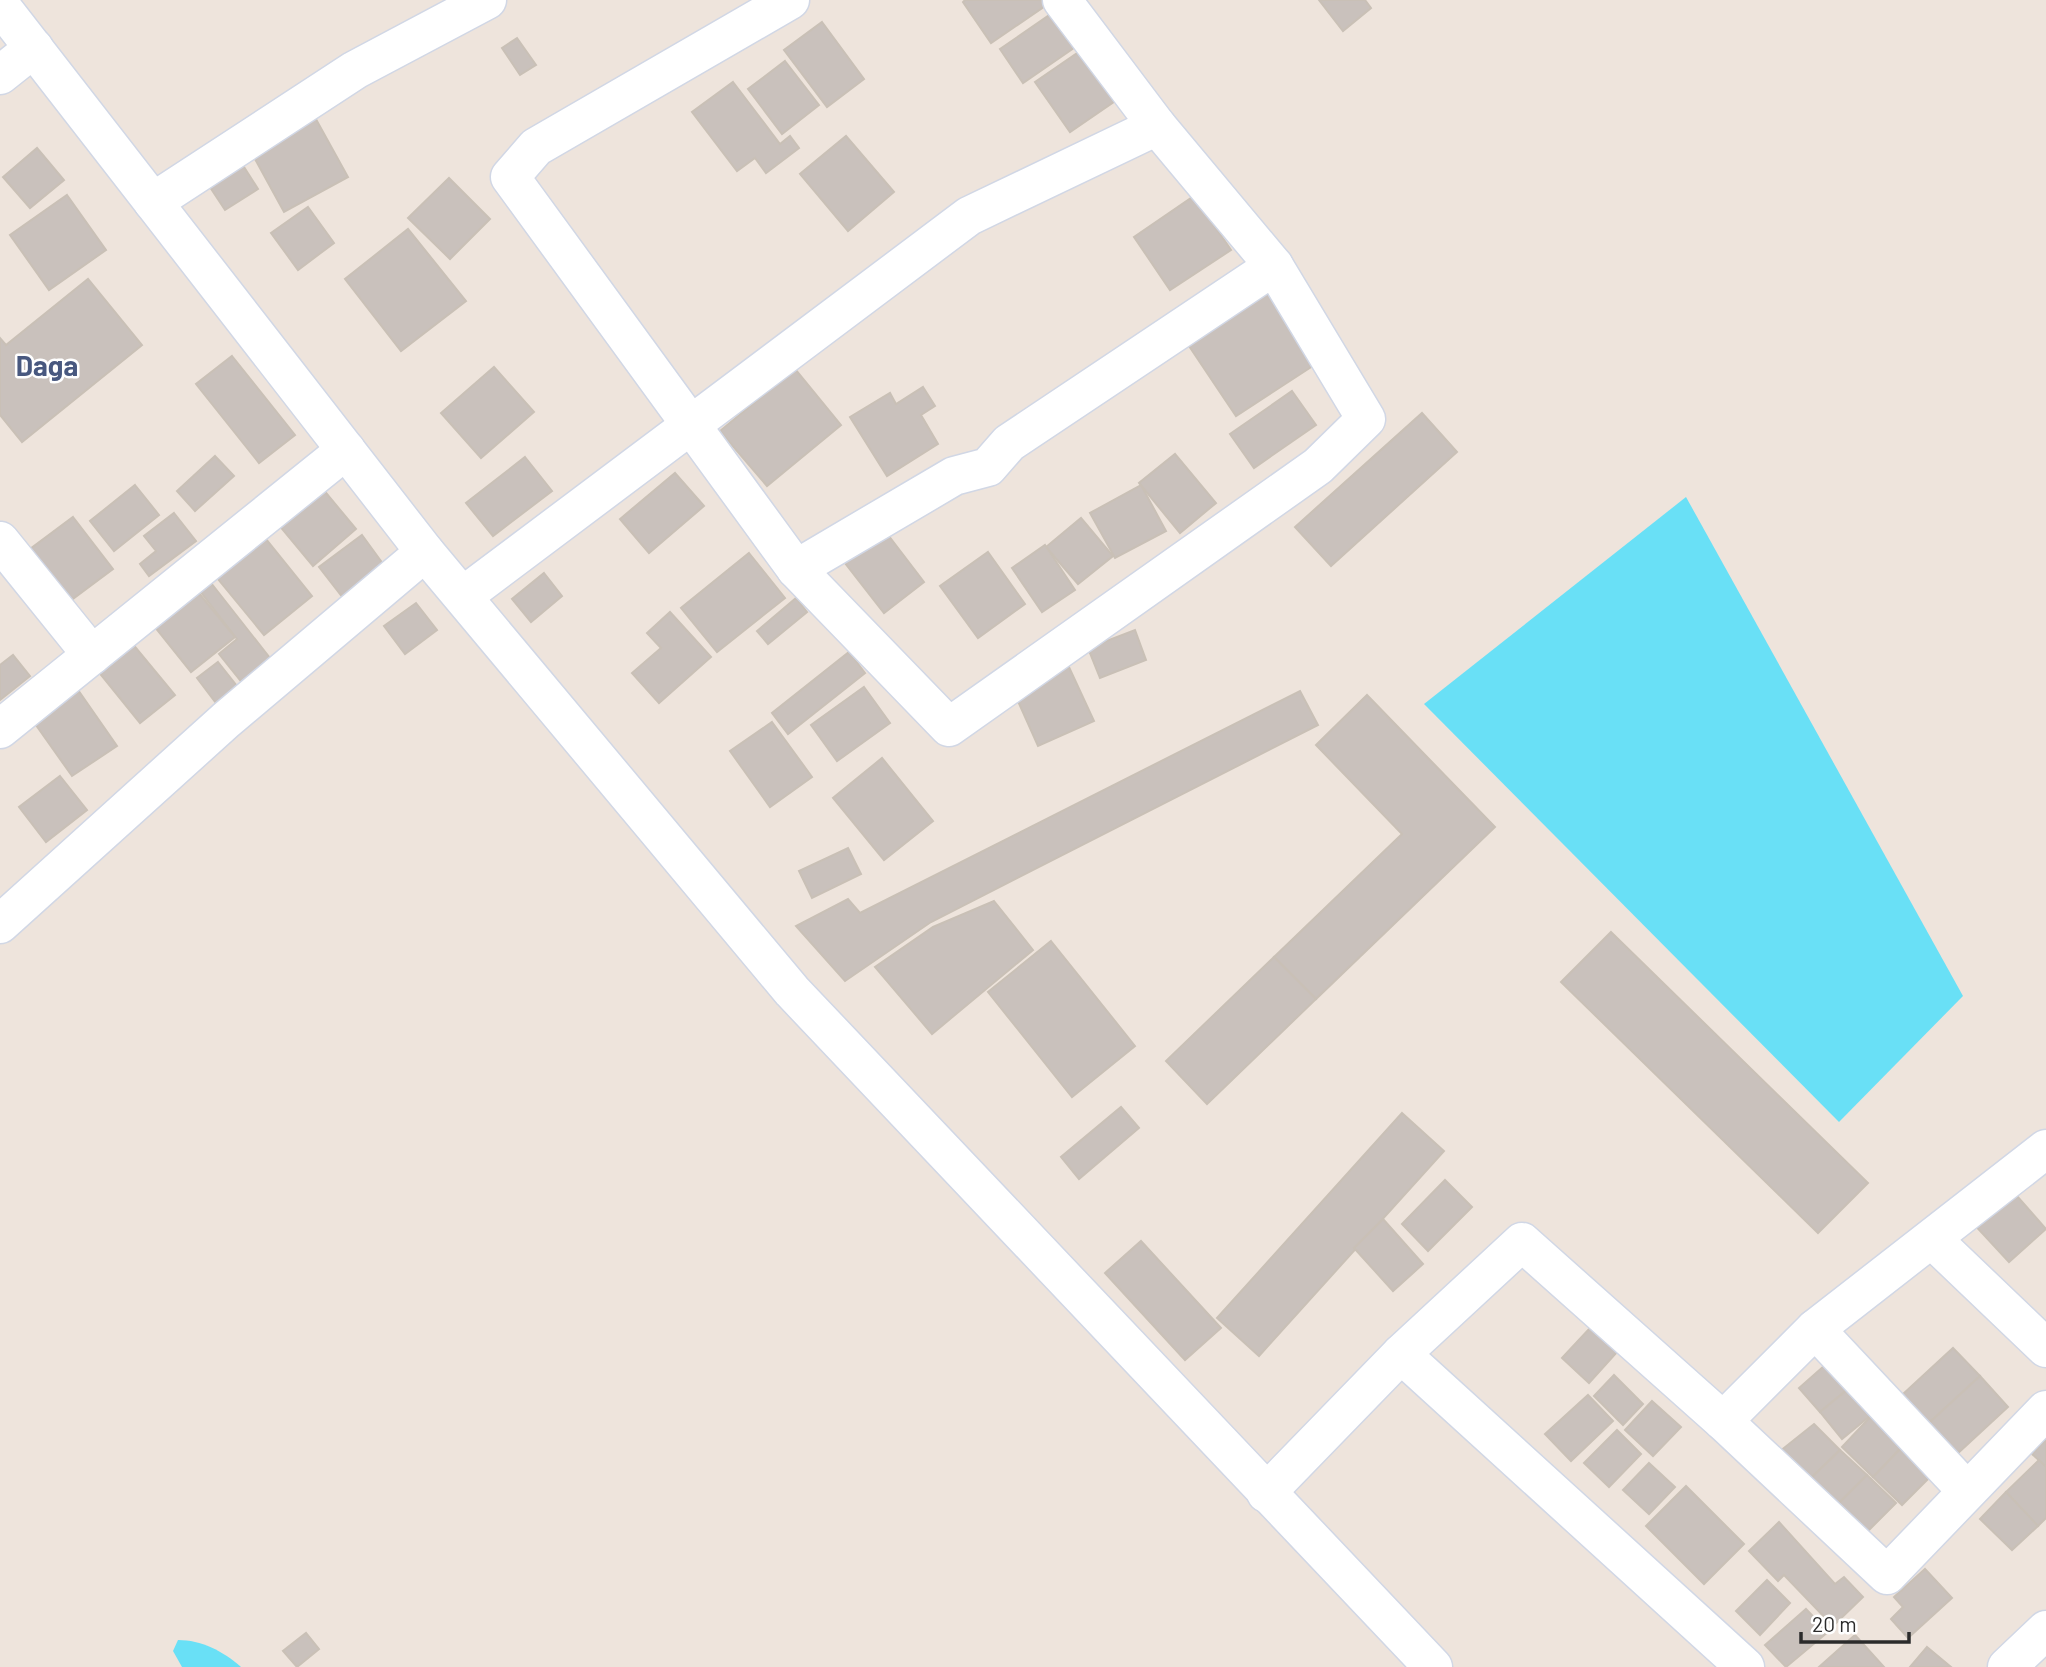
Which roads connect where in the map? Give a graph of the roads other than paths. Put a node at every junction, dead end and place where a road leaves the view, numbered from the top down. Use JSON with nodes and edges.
{"nodes":[{"id":1,"x":486,"y":0,"type":"edge"},
{"id":2,"x":789,"y":0,"type":"edge"},
{"id":3,"x":1062,"y":0,"type":"edge"},
{"id":4,"x":0,"y":5,"type":"edge"},
{"id":5,"x":34,"y":48,"type":"junction"},
{"id":6,"x":0,"y":75,"type":"edge"},
{"id":7,"x":1157,"y":126,"type":"junction"},
{"id":8,"x":153,"y":202,"type":"junction"},
{"id":9,"x":1274,"y":266,"type":"junction"},
{"id":10,"x":691,"y":424,"type":"junction"},
{"id":11,"x":346,"y":450,"type":"junction"},
{"id":12,"x":0,"y":541,"type":"edge"},
{"id":13,"x":425,"y":552,"type":"junction"},
{"id":14,"x":796,"y":569,"type":"junction"},
{"id":15,"x":463,"y":596,"type":"junction"},
{"id":16,"x":92,"y":655,"type":"junction"},
{"id":17,"x":0,"y":729,"type":"edge"},
{"id":18,"x":0,"y":924,"type":"edge"},
{"id":19,"x":2046,"y":1149,"type":"edge"},
{"id":20,"x":1933,"y":1240,"type":"junction"},
{"id":21,"x":1815,"y":1329,"type":"junction"},
{"id":22,"x":2046,"y":1348,"type":"edge"},
{"id":23,"x":1401,"y":1354,"type":"junction"},
{"id":24,"x":2046,"y":1410,"type":"edge"},
{"id":25,"x":1723,"y":1421,"type":"junction"},
{"id":26,"x":1967,"y":1491,"type":"junction"},
{"id":27,"x":1266,"y":1493,"type":"junction"},
{"id":28,"x":2046,"y":1630,"type":"edge"},
{"id":29,"x":1433,"y":1667,"type":"edge"},
{"id":30,"x":1745,"y":1667,"type":"edge"},
{"id":31,"x":2007,"y":1667,"type":"edge"}],
"edges":[{"from":1,"to":8,"type":"street"},
{"from":2,"to":10,"type":"street"},
{"from":3,"to":7,"type":"street"},
{"from":4,"to":5,"type":"street"},
{"from":5,"to":6,"type":"street"},
{"from":5,"to":8,"type":"street"},
{"from":7,"to":9,"type":"street"},
{"from":7,"to":10,"type":"street"},
{"from":8,"to":11,"type":"street"},
{"from":9,"to":14,"type":"street"},
{"from":9,"to":14,"type":"street"},
{"from":10,"to":14,"type":"street"},
{"from":10,"to":15,"type":"street"},
{"from":11,"to":13,"type":"street"},
{"from":11,"to":16,"type":"street"},
{"from":12,"to":16,"type":"street"},
{"from":13,"to":15,"type":"street"},
{"from":13,"to":18,"type":"street"},
{"from":15,"to":27,"type":"street"},
{"from":16,"to":17,"type":"street"},
{"from":19,"to":20,"type":"street"},
{"from":20,"to":21,"type":"street"},
{"from":20,"to":22,"type":"street"},
{"from":21,"to":25,"type":"street"},
{"from":21,"to":26,"type":"street"},
{"from":23,"to":25,"type":"street"},
{"from":23,"to":27,"type":"street"},
{"from":23,"to":30,"type":"street"},
{"from":24,"to":26,"type":"street"},
{"from":25,"to":26,"type":"street"},
{"from":27,"to":29,"type":"street"},
{"from":28,"to":31,"type":"street"}]}
